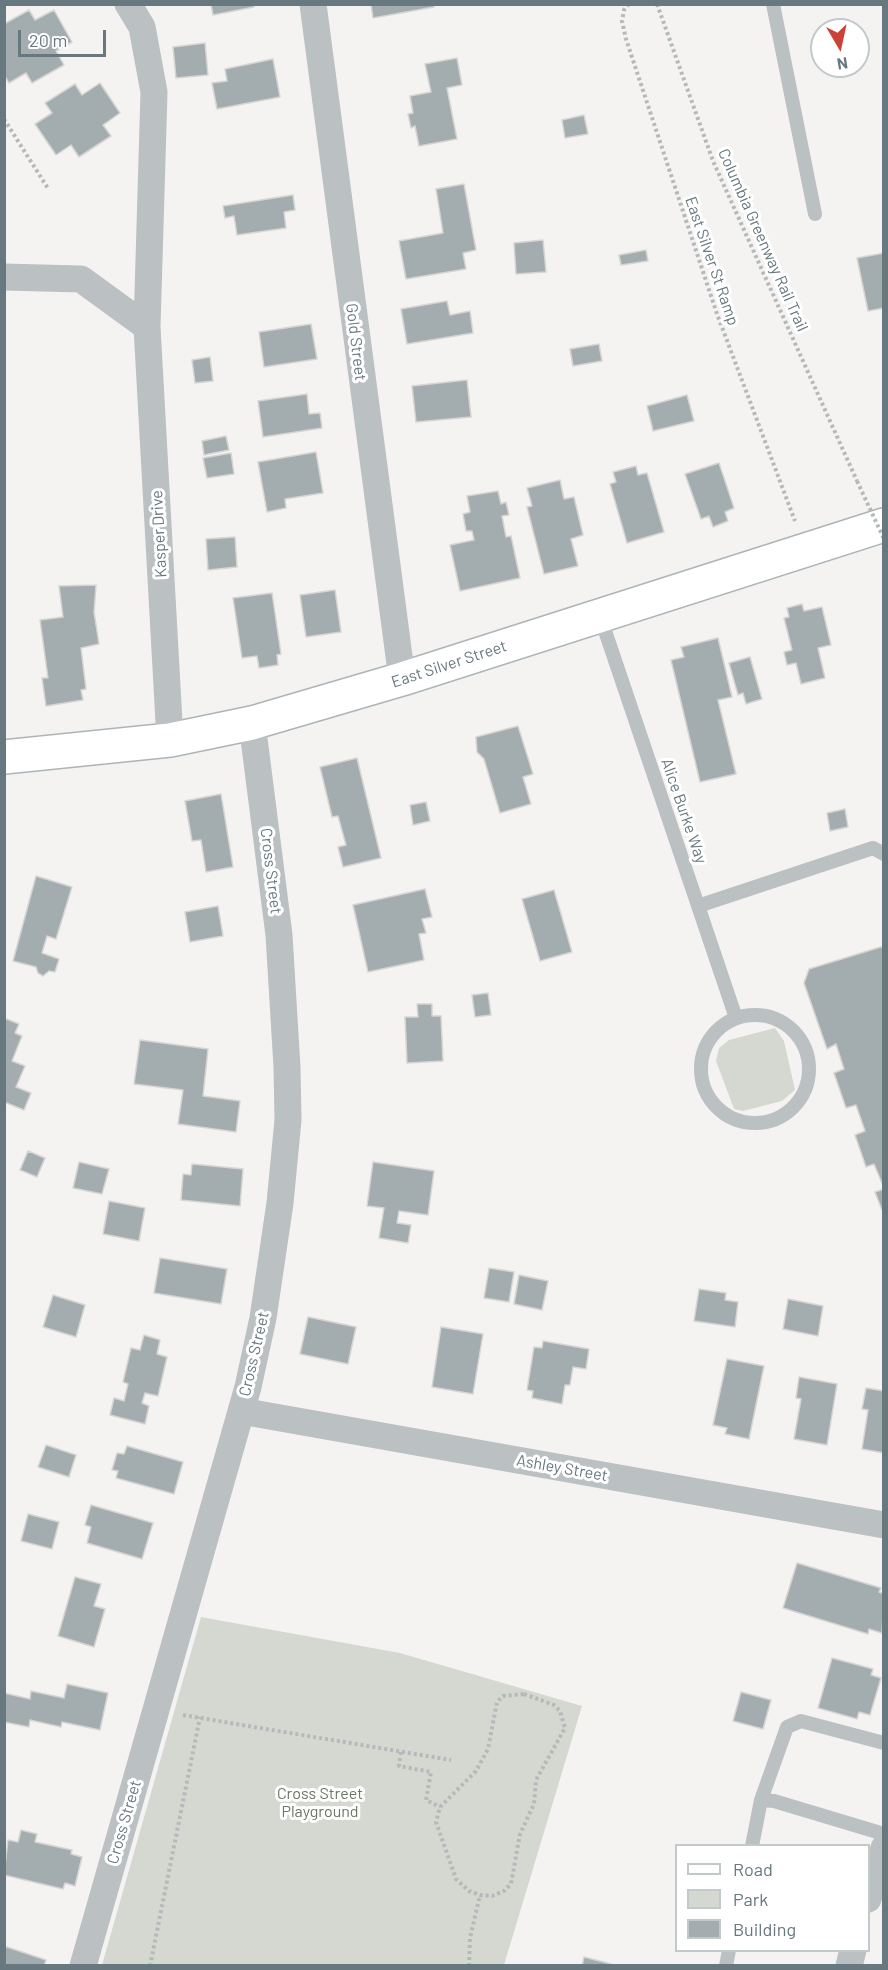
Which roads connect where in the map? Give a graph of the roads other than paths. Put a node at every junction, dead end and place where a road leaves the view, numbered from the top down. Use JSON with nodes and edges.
{"nodes":[{"id":1,"x":128,"y":4,"type":"edge"},
{"id":2,"x":313,"y":4,"type":"edge"},
{"id":3,"x":773,"y":4,"type":"edge"},
{"id":4,"x":815,"y":214,"type":"dead end"},
{"id":5,"x":4,"y":278,"type":"edge"},
{"id":6,"x":147,"y":327,"type":"junction"},
{"id":7,"x":884,"y":525,"type":"edge"},
{"id":8,"x":600,"y":616,"type":"junction"},
{"id":9,"x":402,"y":679,"type":"junction"},
{"id":10,"x":252,"y":723,"type":"junction"},
{"id":11,"x":170,"y":740,"type":"junction"},
{"id":12,"x":4,"y":757,"type":"edge"},
{"id":13,"x":884,"y":854,"type":"edge"},
{"id":14,"x":698,"y":906,"type":"junction"},
{"id":15,"x":736,"y":1018,"type":"junction"},
{"id":16,"x":241,"y":1411,"type":"junction"},
{"id":17,"x":884,"y":1525,"type":"edge"},
{"id":18,"x":884,"y":1743,"type":"edge"},
{"id":19,"x":761,"y":1800,"type":"junction"},
{"id":20,"x":884,"y":1834,"type":"edge"},
{"id":21,"x":752,"y":1844,"type":"edge"},
{"id":22,"x":884,"y":1848,"type":"edge"},
{"id":23,"x":870,"y":1893,"type":"edge"},
{"id":24,"x":83,"y":1965,"type":"edge"}],
"edges":[{"from":1,"to":6,"type":"street","name":"Kasper Drive"},
{"from":2,"to":9,"type":"street","name":"Gold Street"},
{"from":3,"to":4,"type":"lane"},
{"from":5,"to":6,"type":"street"},
{"from":6,"to":11,"type":"street","name":"Kasper Drive"},
{"from":7,"to":8,"type":"main road","name":"East Silver Street"},
{"from":8,"to":9,"type":"main road","name":"East Silver Street"},
{"from":8,"to":14,"type":"lane","name":"Alice Burke Way"},
{"from":9,"to":10,"type":"main road","name":"East Silver Street"},
{"from":10,"to":11,"type":"main road","name":"East Silver Street"},
{"from":10,"to":16,"type":"street","name":"Cross Street"},
{"from":11,"to":12,"type":"main road","name":"East Silver Street"},
{"from":13,"to":14,"type":"lane"},
{"from":14,"to":15,"type":"lane","name":"Alice Burke Way"},
{"from":15,"to":15,"type":"lane"},
{"from":16,"to":17,"type":"street","name":"Ashley Street"},
{"from":16,"to":24,"type":"street","name":"Cross Street"},
{"from":18,"to":19,"type":"lane"},
{"from":19,"to":20,"type":"lane"},
{"from":19,"to":21,"type":"lane"},
{"from":22,"to":23,"type":"street"}]}
